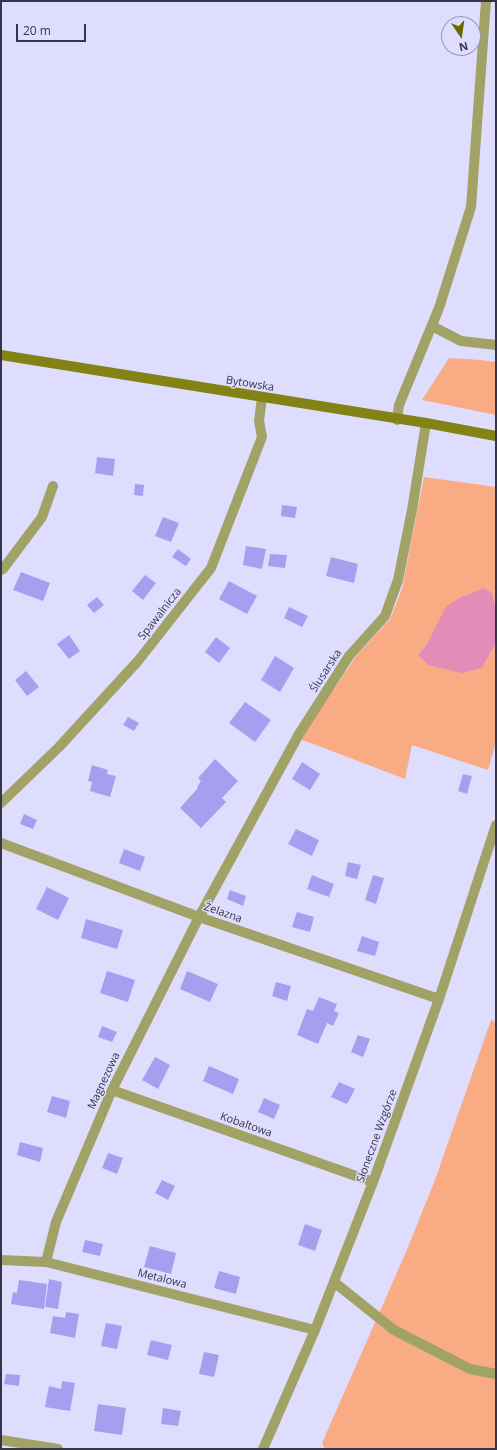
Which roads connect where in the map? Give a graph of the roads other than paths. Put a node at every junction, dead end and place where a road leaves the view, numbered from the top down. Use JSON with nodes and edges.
{"nodes":[{"id":1,"x":486,"y":1,"type":"edge"},
{"id":2,"x":432,"y":326,"type":"junction"},
{"id":3,"x":496,"y":345,"type":"edge"},
{"id":4,"x":1,"y":356,"type":"edge"},
{"id":5,"x":262,"y":398,"type":"junction"},
{"id":6,"x":398,"y":420,"type":"junction"},
{"id":7,"x":426,"y":424,"type":"junction"},
{"id":8,"x":496,"y":436,"type":"edge"},
{"id":9,"x":53,"y":486,"type":"dead end"},
{"id":10,"x":1,"y":570,"type":"edge"},
{"id":11,"x":1,"y":803,"type":"edge"},
{"id":12,"x":496,"y":825,"type":"edge"},
{"id":13,"x":1,"y":843,"type":"edge"},
{"id":14,"x":199,"y":917,"type":"junction"},
{"id":15,"x":439,"y":999,"type":"junction"},
{"id":16,"x":112,"y":1090,"type":"junction"},
{"id":17,"x":373,"y":1182,"type":"junction"},
{"id":18,"x":1,"y":1260,"type":"edge"},
{"id":19,"x":46,"y":1262,"type":"junction"},
{"id":20,"x":334,"y":1282,"type":"junction"},
{"id":21,"x":315,"y":1330,"type":"junction"},
{"id":22,"x":496,"y":1374,"type":"edge"},
{"id":23,"x":1,"y":1440,"type":"edge"},
{"id":24,"x":58,"y":1449,"type":"edge"},
{"id":25,"x":263,"y":1449,"type":"edge"}],
"edges":[{"from":1,"to":2,"type":"street"},
{"from":2,"to":3,"type":"street"},
{"from":2,"to":6,"type":"street"},
{"from":4,"to":5,"type":"main road","name":"Bytowska"},
{"from":5,"to":6,"type":"main road","name":"Bytowska"},
{"from":5,"to":11,"type":"street","name":"Spawalnicza"},
{"from":6,"to":7,"type":"main road","name":"Bytowska"},
{"from":7,"to":8,"type":"main road","name":"Bytowska"},
{"from":7,"to":14,"type":"street","name":"Ślusarska"},
{"from":9,"to":10,"type":"street"},
{"from":12,"to":15,"type":"street","name":"Słoneczne Wzgórze"},
{"from":13,"to":14,"type":"street","name":"Żelazna"},
{"from":14,"to":15,"type":"street","name":"Żelazna"},
{"from":14,"to":16,"type":"street","name":"Magnezowa"},
{"from":15,"to":17,"type":"street","name":"Słoneczne Wzgórze"},
{"from":16,"to":17,"type":"street","name":"Kobaltowa"},
{"from":16,"to":19,"type":"street","name":"Magnezowa"},
{"from":17,"to":20,"type":"street","name":"Słoneczne Wzgórze"},
{"from":18,"to":19,"type":"street","name":"Metalowa"},
{"from":19,"to":21,"type":"street","name":"Metalowa"},
{"from":20,"to":21,"type":"street","name":"Słoneczne Wzgórze"},
{"from":20,"to":22,"type":"street"},
{"from":21,"to":25,"type":"street","name":"Słoneczne Wzgórze"},
{"from":23,"to":24,"type":"street"}]}
